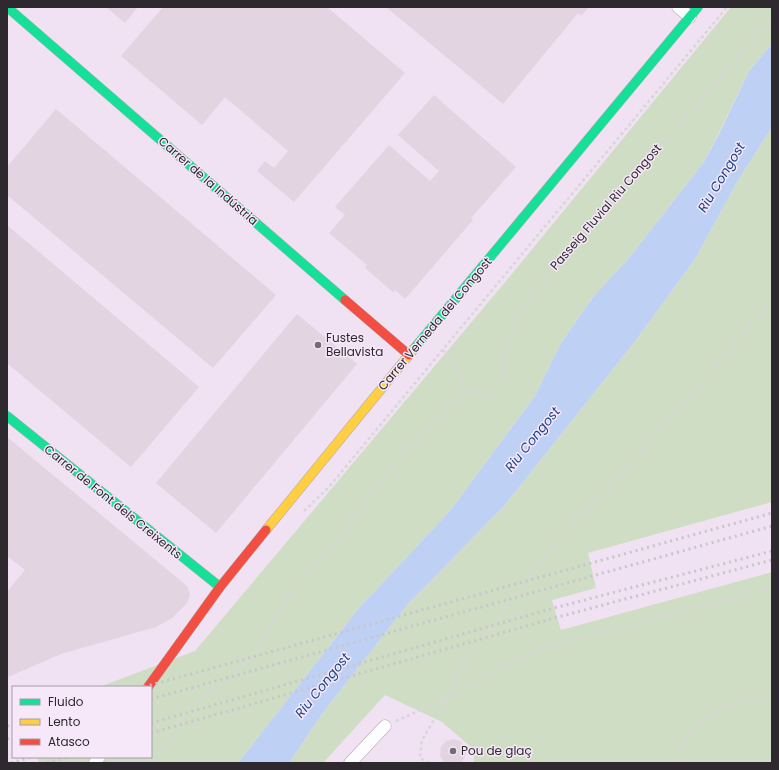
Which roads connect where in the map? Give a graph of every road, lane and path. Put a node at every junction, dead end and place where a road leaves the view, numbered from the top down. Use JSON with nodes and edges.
{"nodes":[{"id":1,"x":7,"y":7,"type":"edge"},
{"id":2,"x":678,"y":7,"type":"edge"},
{"id":3,"x":698,"y":7,"type":"edge"},
{"id":4,"x":727,"y":7,"type":"edge"},
{"id":5,"x":690,"y":17,"type":"junction"},
{"id":6,"x":772,"y":17,"type":"edge"},
{"id":7,"x":772,"y":301,"type":"edge"},
{"id":8,"x":443,"y":350,"type":"junction"},
{"id":9,"x":409,"y":355,"type":"junction"},
{"id":10,"x":465,"y":392,"type":"junction"},
{"id":11,"x":7,"y":416,"type":"edge"},
{"id":12,"x":300,"y":515,"type":"dead end"},
{"id":13,"x":220,"y":587,"type":"junction"},
{"id":14,"x":772,"y":588,"type":"edge"},
{"id":15,"x":149,"y":686,"type":"edge"},
{"id":16,"x":447,"y":698,"type":"junction"},
{"id":17,"x":772,"y":703,"type":"edge"},
{"id":18,"x":385,"y":726,"type":"joint"},
{"id":19,"x":155,"y":763,"type":"edge"},
{"id":20,"x":350,"y":763,"type":"edge"},
{"id":21,"x":429,"y":763,"type":"edge"},
{"id":22,"x":681,"y":763,"type":"edge"}],
"edges":[{"from":1,"to":9,"type":"street","name":"Carrer de la Indústria"},
{"from":2,"to":5,"type":"street"},
{"from":3,"to":5,"type":"street","name":"Carrer Verneda del Congost"},
{"from":4,"to":8,"type":"path"},
{"from":5,"to":9,"type":"street","name":"Carrer Verneda del Congost"},
{"from":6,"to":10,"type":"path","name":"Passeig Fluvial Riu Congost"},
{"from":7,"to":16,"type":"path"},
{"from":8,"to":10,"type":"path"},
{"from":8,"to":12,"type":"path"},
{"from":9,"to":13,"type":"street","name":"Carrer Verneda del Congost"},
{"from":10,"to":19,"type":"path"},
{"from":11,"to":13,"type":"street","name":"Carrer de Font dels Creixents"},
{"from":13,"to":15,"type":"street","name":"Carrer Verneda del Congost"},
{"from":14,"to":16,"type":"path"},
{"from":16,"to":18,"type":"path"},
{"from":16,"to":21,"type":"path"},
{"from":17,"to":22,"type":"path"},
{"from":18,"to":20,"type":"street"}]}
